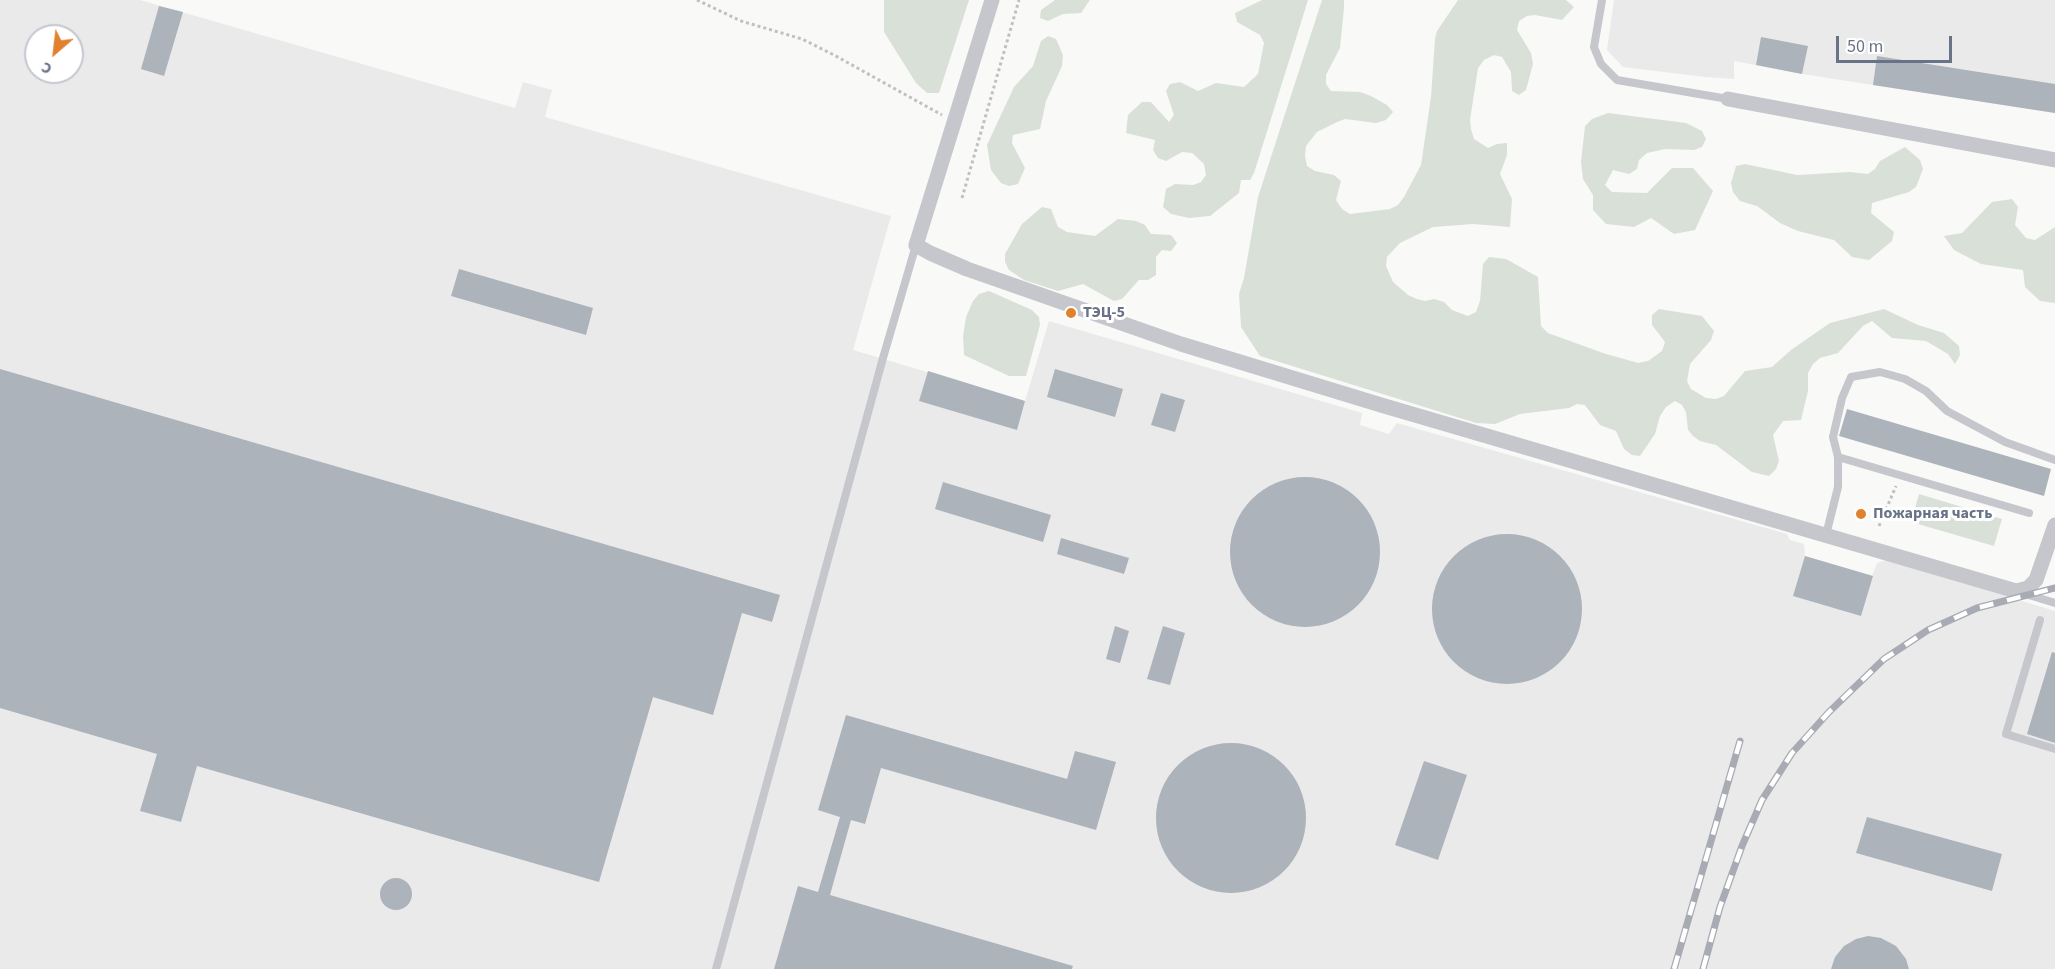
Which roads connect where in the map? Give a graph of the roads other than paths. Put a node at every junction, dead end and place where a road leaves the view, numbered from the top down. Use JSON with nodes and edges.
{"nodes":[{"id":1,"x":992,"y":0,"type":"edge"},
{"id":2,"x":1602,"y":0,"type":"edge"},
{"id":3,"x":1728,"y":99,"type":"joint"},
{"id":4,"x":2055,"y":160,"type":"edge"},
{"id":5,"x":916,"y":245,"type":"junction"},
{"id":6,"x":1838,"y":457,"type":"junction"},
{"id":7,"x":2055,"y":460,"type":"edge"},
{"id":8,"x":2029,"y":513,"type":"dead end"},
{"id":9,"x":2055,"y":525,"type":"edge"},
{"id":10,"x":1826,"y":535,"type":"junction"},
{"id":11,"x":2016,"y":591,"type":"junction"},
{"id":12,"x":2055,"y":603,"type":"edge"},
{"id":13,"x":2040,"y":620,"type":"dead end"},
{"id":14,"x":2055,"y":749,"type":"edge"},
{"id":15,"x":716,"y":969,"type":"edge"}],
"edges":[{"from":1,"to":5,"type":"street"},
{"from":2,"to":3,"type":"lane"},
{"from":3,"to":4,"type":"street"},
{"from":5,"to":10,"type":"street"},
{"from":5,"to":15,"type":"lane"},
{"from":6,"to":7,"type":"lane"},
{"from":6,"to":8,"type":"lane"},
{"from":6,"to":10,"type":"lane"},
{"from":9,"to":11,"type":"street"},
{"from":10,"to":11,"type":"street"},
{"from":11,"to":12,"type":"lane"},
{"from":13,"to":14,"type":"lane"}]}
